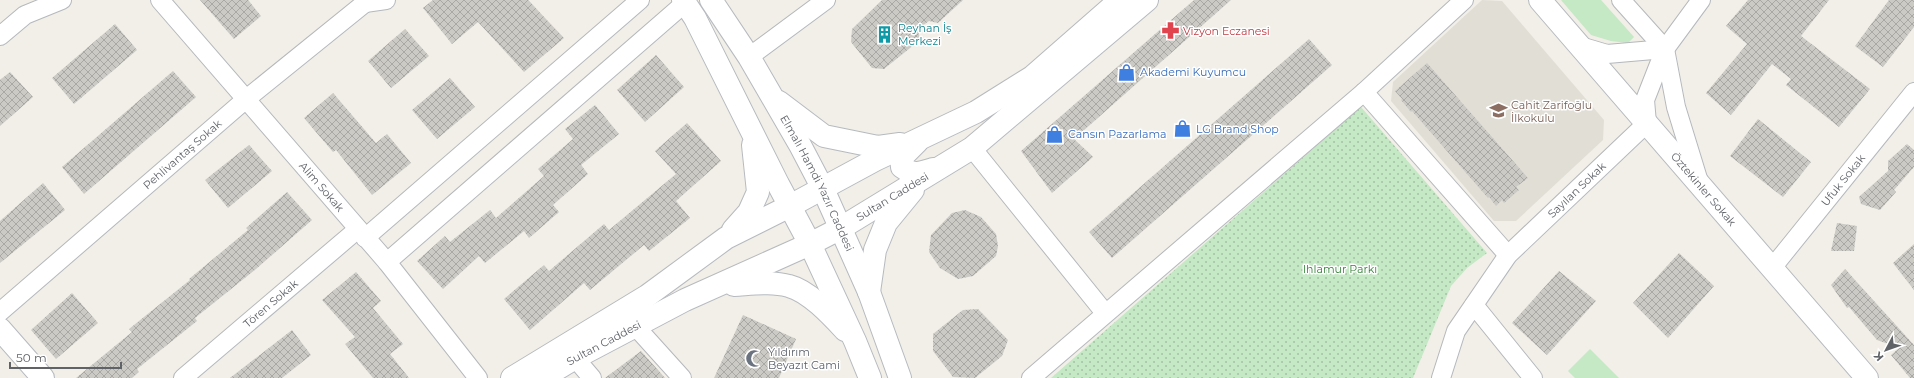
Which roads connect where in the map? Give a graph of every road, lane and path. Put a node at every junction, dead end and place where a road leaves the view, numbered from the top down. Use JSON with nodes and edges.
{"nodes":[{"id":1,"x":62,"y":0,"type":"edge"},
{"id":2,"x":160,"y":0,"type":"edge"},
{"id":3,"x":386,"y":0,"type":"edge"},
{"id":4,"x":640,"y":0,"type":"edge"},
{"id":5,"x":711,"y":0,"type":"edge"},
{"id":6,"x":826,"y":0,"type":"edge"},
{"id":7,"x":1120,"y":0,"type":"edge"},
{"id":8,"x":1147,"y":0,"type":"edge"},
{"id":9,"x":1464,"y":0,"type":"edge"},
{"id":10,"x":1540,"y":0,"type":"edge"},
{"id":11,"x":1621,"y":0,"type":"edge"},
{"id":12,"x":1701,"y":0,"type":"edge"},
{"id":13,"x":365,"y":1,"type":"edge"},
{"id":14,"x":684,"y":2,"type":"edge"},
{"id":15,"x":0,"y":36,"type":"edge"},
{"id":16,"x":1580,"y":46,"type":"junction"},
{"id":17,"x":1665,"y":49,"type":"junction"},
{"id":18,"x":748,"y":58,"type":"junction"},
{"id":19,"x":1364,"y":92,"type":"junction"},
{"id":20,"x":1914,"y":92,"type":"edge"},
{"id":21,"x":770,"y":95,"type":"junction"},
{"id":22,"x":245,"y":100,"type":"junction"},
{"id":23,"x":1647,"y":123,"type":"junction"},
{"id":24,"x":751,"y":128,"type":"junction"},
{"id":25,"x":918,"y":139,"type":"junction"},
{"id":26,"x":972,"y":148,"type":"junction"},
{"id":27,"x":940,"y":167,"type":"junction"},
{"id":28,"x":920,"y":179,"type":"junction"},
{"id":29,"x":1700,"y":185,"type":"junction"},
{"id":30,"x":823,"y":190,"type":"junction"},
{"id":31,"x":790,"y":206,"type":"junction"},
{"id":32,"x":841,"y":228,"type":"junction"},
{"id":33,"x":362,"y":234,"type":"junction"},
{"id":34,"x":726,"y":238,"type":"junction"},
{"id":35,"x":810,"y":244,"type":"junction"},
{"id":36,"x":1508,"y":255,"type":"junction"},
{"id":37,"x":386,"y":262,"type":"junction"},
{"id":38,"x":1772,"y":268,"type":"junction"},
{"id":39,"x":718,"y":286,"type":"junction"},
{"id":40,"x":869,"y":292,"type":"junction"},
{"id":41,"x":1474,"y":304,"type":"junction"},
{"id":42,"x":0,"y":312,"type":"edge"},
{"id":43,"x":1105,"y":313,"type":"junction"},
{"id":44,"x":636,"y":327,"type":"junction"},
{"id":45,"x":0,"y":329,"type":"edge"},
{"id":46,"x":855,"y":341,"type":"junction"},
{"id":47,"x":575,"y":358,"type":"junction"},
{"id":48,"x":43,"y":378,"type":"edge"},
{"id":49,"x":184,"y":378,"type":"edge"},
{"id":50,"x":478,"y":378,"type":"edge"},
{"id":51,"x":512,"y":378,"type":"edge"},
{"id":52,"x":542,"y":378,"type":"edge"},
{"id":53,"x":592,"y":378,"type":"edge"},
{"id":54,"x":682,"y":378,"type":"edge"},
{"id":55,"x":870,"y":378,"type":"edge"},
{"id":56,"x":900,"y":378,"type":"edge"},
{"id":57,"x":1031,"y":378,"type":"edge"},
{"id":58,"x":1441,"y":378,"type":"edge"},
{"id":59,"x":1533,"y":378,"type":"edge"},
{"id":60,"x":1867,"y":378,"type":"edge"}],
"edges":[{"from":1,"to":15,"type":"street"},
{"from":2,"to":22,"type":"street","name":"Alim Sokak"},
{"from":3,"to":13,"type":"street"},
{"from":4,"to":33,"type":"street","name":"Tören Sokak"},
{"from":5,"to":18,"type":"street","name":"Elmalı Hamdi Yazır Caddesi"},
{"from":6,"to":18,"type":"street"},
{"from":7,"to":25,"type":"street"},
{"from":8,"to":26,"type":"street","name":"Sultan Caddesi"},
{"from":9,"to":19,"type":"street"},
{"from":10,"to":16,"type":"street","name":"Öztekinler Sokak"},
{"from":11,"to":17,"type":"street"},
{"from":12,"to":17,"type":"street"},
{"from":13,"to":22,"type":"street","name":"Pehlivantaş Sokak"},
{"from":14,"to":24,"type":"street"},
{"from":14,"to":37,"type":"street"},
{"from":16,"to":17,"type":"street"},
{"from":16,"to":23,"type":"street","name":"Öztekinler Sokak"},
{"from":17,"to":23,"type":"street"},
{"from":17,"to":29,"type":"street"},
{"from":18,"to":21,"type":"street","name":"Elmalı Hamdi Yazır Caddesi"},
{"from":19,"to":36,"type":"street"},
{"from":19,"to":43,"type":"street"},
{"from":20,"to":38,"type":"street","name":"Ufuk Sokak"},
{"from":21,"to":25,"type":"street"},
{"from":21,"to":30,"type":"street","name":"Elmalı Hamdi Yazır Caddesi"},
{"from":22,"to":33,"type":"street","name":"Alim Sokak"},
{"from":22,"to":42,"type":"street","name":"Pehlivantaş Sokak"},
{"from":23,"to":29,"type":"street","name":"Öztekinler Sokak"},
{"from":23,"to":36,"type":"street","name":"Sayılan Sokak"},
{"from":24,"to":31,"type":"street"},
{"from":24,"to":34,"type":"street"},
{"from":25,"to":27,"type":"street"},
{"from":25,"to":30,"type":"street"},
{"from":26,"to":27,"type":"street","name":"Sultan Caddesi"},
{"from":26,"to":43,"type":"street"},
{"from":27,"to":28,"type":"street","name":"Sultan Caddesi"},
{"from":28,"to":32,"type":"street","name":"Sultan Caddesi"},
{"from":28,"to":40,"type":"street"},
{"from":29,"to":38,"type":"street","name":"Öztekinler Sokak"},
{"from":30,"to":31,"type":"street"},
{"from":30,"to":32,"type":"street","name":"Elmalı Hamdi Yazır Caddesi"},
{"from":31,"to":34,"type":"street"},
{"from":31,"to":35,"type":"street"},
{"from":32,"to":35,"type":"street","name":"Sultan Caddesi"},
{"from":32,"to":40,"type":"street","name":"Elmalı Hamdi Yazır Caddesi"},
{"from":33,"to":37,"type":"street","name":"Alim Sokak"},
{"from":33,"to":49,"type":"street","name":"Tören Sokak"},
{"from":34,"to":51,"type":"street","name":"Sultan Caddesi"},
{"from":35,"to":39,"type":"street","name":"Sultan Caddesi"},
{"from":35,"to":46,"type":"street"},
{"from":36,"to":41,"type":"street","name":"Sayılan Sokak"},
{"from":37,"to":50,"type":"street","name":"Alim Sokak"},
{"from":38,"to":60,"type":"street","name":"Öztekinler Sokak"},
{"from":39,"to":44,"type":"street","name":"Sultan Caddesi"},
{"from":39,"to":46,"type":"street"},
{"from":40,"to":56,"type":"street","name":"Elmalı Hamdi Yazır Caddesi"},
{"from":41,"to":58,"type":"street","name":"Sayılan Sokak"},
{"from":41,"to":59,"type":"street"},
{"from":43,"to":57,"type":"street"},
{"from":44,"to":47,"type":"street","name":"Sultan Caddesi"},
{"from":44,"to":54,"type":"street"},
{"from":45,"to":48,"type":"street"},
{"from":46,"to":55,"type":"street"},
{"from":47,"to":52,"type":"street","name":"Sultan Caddesi"},
{"from":47,"to":53,"type":"street"}]}
